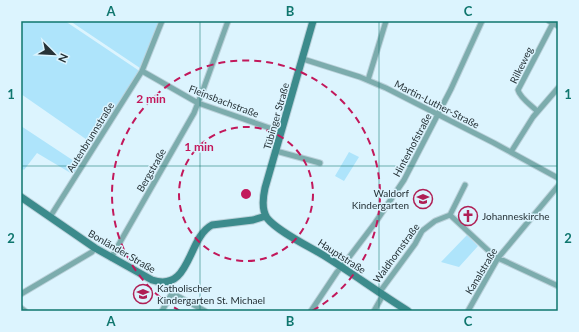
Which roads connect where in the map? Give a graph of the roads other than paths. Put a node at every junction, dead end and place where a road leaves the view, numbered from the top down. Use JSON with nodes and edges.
{"nodes":[{"id":1,"x":162,"y":21,"type":"edge"},
{"id":2,"x":228,"y":21,"type":"edge"},
{"id":3,"x":313,"y":21,"type":"edge"},
{"id":4,"x":386,"y":21,"type":"edge"},
{"id":5,"x":482,"y":21,"type":"edge"},
{"id":6,"x":551,"y":22,"type":"edge"},
{"id":7,"x":558,"y":26,"type":"edge"},
{"id":8,"x":303,"y":60,"type":"junction"},
{"id":9,"x":142,"y":71,"type":"junction"},
{"id":10,"x":368,"y":80,"type":"junction"},
{"id":11,"x":558,"y":88,"type":"edge"},
{"id":12,"x":198,"y":102,"type":"junction"},
{"id":13,"x":537,"y":111,"type":"junction"},
{"id":14,"x":438,"y":114,"type":"junction"},
{"id":15,"x":282,"y":132,"type":"junction"},
{"id":16,"x":276,"y":151,"type":"junction"},
{"id":17,"x":511,"y":152,"type":"junction"},
{"id":18,"x":320,"y":163,"type":"dead end"},
{"id":19,"x":558,"y":178,"type":"edge"},
{"id":20,"x":465,"y":185,"type":"dead end"},
{"id":21,"x":558,"y":186,"type":"edge"},
{"id":22,"x":21,"y":197,"type":"edge"},
{"id":23,"x":450,"y":215,"type":"junction"},
{"id":24,"x":266,"y":216,"type":"junction"},
{"id":25,"x":50,"y":217,"type":"junction"},
{"id":26,"x":95,"y":248,"type":"junction"},
{"id":27,"x":111,"y":258,"type":"junction"},
{"id":28,"x":498,"y":258,"type":"junction"},
{"id":29,"x":341,"y":267,"type":"junction"},
{"id":30,"x":169,"y":281,"type":"junction"},
{"id":31,"x":558,"y":286,"type":"edge"},
{"id":32,"x":172,"y":293,"type":"junction"},
{"id":33,"x":21,"y":294,"type":"edge"},
{"id":34,"x":381,"y":294,"type":"junction"},
{"id":35,"x":21,"y":308,"type":"edge"},
{"id":36,"x":25,"y":311,"type":"edge"},
{"id":37,"x":162,"y":311,"type":"edge"},
{"id":38,"x":205,"y":311,"type":"edge"},
{"id":39,"x":311,"y":311,"type":"edge"},
{"id":40,"x":374,"y":311,"type":"edge"},
{"id":41,"x":408,"y":311,"type":"edge"},
{"id":42,"x":468,"y":311,"type":"edge"}],
"edges":[{"from":1,"to":9,"type":"street","name":"Autenbrunnstraße"},
{"from":2,"to":12,"type":"street","name":"Bergstraße"},
{"from":3,"to":8,"type":"main road","name":"Tübinger Straße"},
{"from":4,"to":10,"type":"street"},
{"from":5,"to":14,"type":"street","name":"Hinterhofstraße"},
{"from":6,"to":7,"type":"street"},
{"from":6,"to":13,"type":"street","name":"Rilkeweg"},
{"from":8,"to":10,"type":"street","name":"Martin-Luther-Straße"},
{"from":8,"to":15,"type":"main road","name":"Tübinger Straße"},
{"from":9,"to":12,"type":"street","name":"Fleinsbachstraße"},
{"from":9,"to":25,"type":"street","name":"Autenbrunnstraße"},
{"from":10,"to":14,"type":"street","name":"Martin-Luther-Straße"},
{"from":11,"to":13,"type":"street"},
{"from":12,"to":15,"type":"street","name":"Fleinsbachstraße"},
{"from":12,"to":27,"type":"street","name":"Bergstraße"},
{"from":13,"to":17,"type":"street"},
{"from":14,"to":17,"type":"street","name":"Martin-Luther-Straße"},
{"from":14,"to":29,"type":"street","name":"Hinterhofstraße"},
{"from":15,"to":16,"type":"main road","name":"Tübinger Straße"},
{"from":16,"to":18,"type":"street"},
{"from":16,"to":24,"type":"main road","name":"Tübinger Straße"},
{"from":17,"to":19,"type":"street","name":"Martin-Luther-Straße"},
{"from":20,"to":23,"type":"street"},
{"from":21,"to":28,"type":"street","name":"Kanalstraße"},
{"from":22,"to":25,"type":"main road","name":"Bonländer Straße"},
{"from":23,"to":28,"type":"street"},
{"from":23,"to":34,"type":"street","name":"Waldhornstraße"},
{"from":24,"to":29,"type":"main road","name":"Hauptstraße"},
{"from":24,"to":30,"type":"main road"},
{"from":25,"to":26,"type":"main road","name":"Bonländer Straße"},
{"from":26,"to":27,"type":"main road","name":"Bonländer Straße"},
{"from":26,"to":33,"type":"street"},
{"from":27,"to":30,"type":"main road","name":"Bonländer Straße"},
{"from":28,"to":31,"type":"street"},
{"from":28,"to":42,"type":"street","name":"Kanalstraße"},
{"from":29,"to":34,"type":"main road","name":"Hauptstraße"},
{"from":29,"to":39,"type":"street","name":"Hinterhofstraße"},
{"from":30,"to":32,"type":"street"},
{"from":32,"to":37,"type":"street"},
{"from":32,"to":38,"type":"street"},
{"from":34,"to":40,"type":"street","name":"Waldhornstraße"},
{"from":34,"to":41,"type":"main road","name":"Hauptstraße"},
{"from":35,"to":36,"type":"street"}]}
